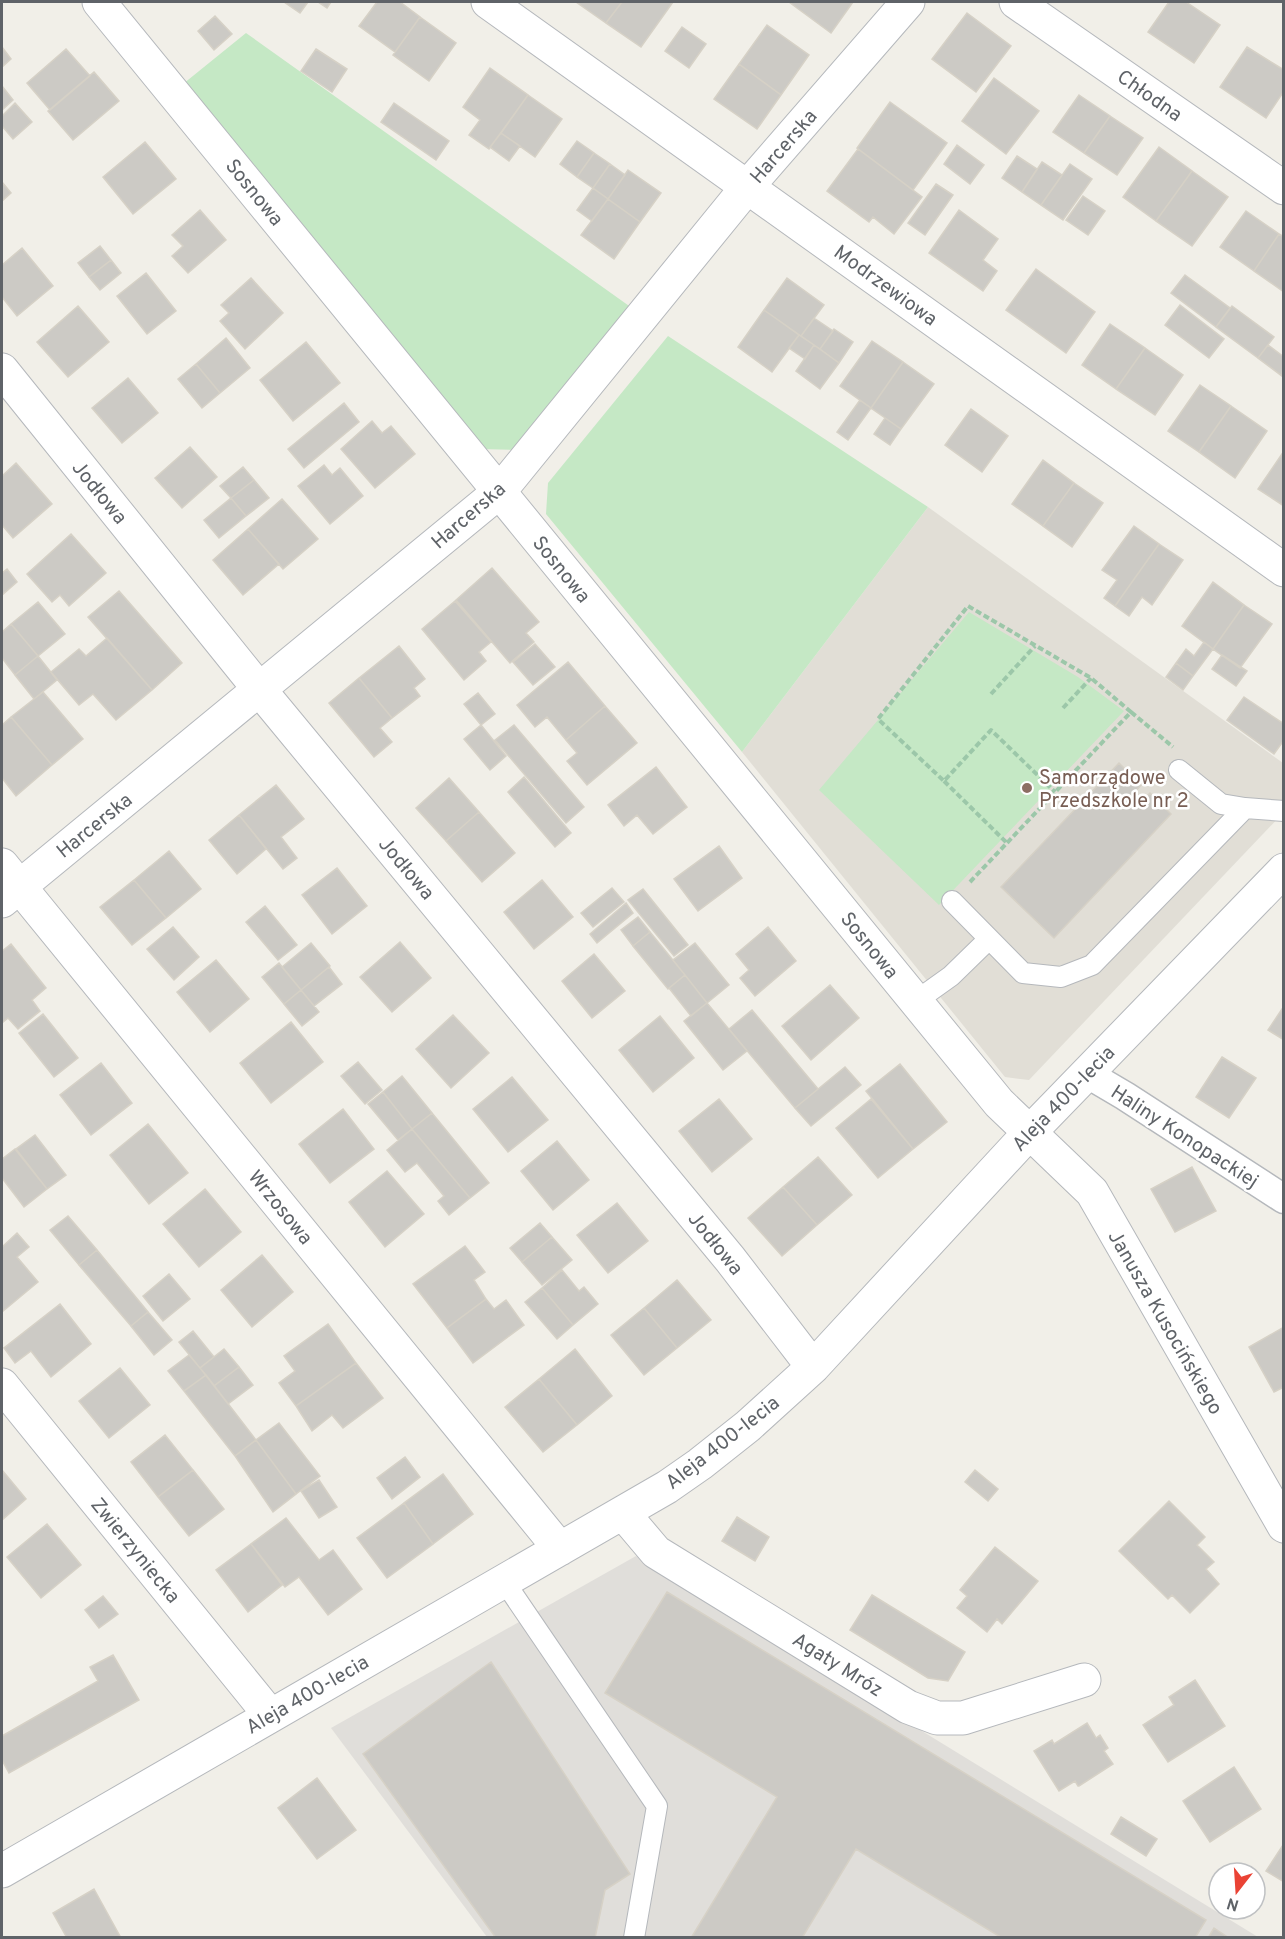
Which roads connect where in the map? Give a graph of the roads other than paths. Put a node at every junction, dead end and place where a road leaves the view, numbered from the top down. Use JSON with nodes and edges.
{"nodes":[{"id":1,"x":99,"y":2,"type":"edge"},
{"id":2,"x":488,"y":2,"type":"edge"},
{"id":3,"x":908,"y":2,"type":"edge"},
{"id":4,"x":1016,"y":2,"type":"edge"},
{"id":5,"x":748,"y":186,"type":"junction"},
{"id":6,"x":1284,"y":188,"type":"edge"},
{"id":7,"x":2,"y":370,"type":"edge"},
{"id":8,"x":499,"y":492,"type":"junction"},
{"id":9,"x":1284,"y":570,"type":"edge"},
{"id":10,"x":259,"y":689,"type":"junction"},
{"id":11,"x":1179,"y":770,"type":"dead end"},
{"id":12,"x":1245,"y":808,"type":"junction"},
{"id":13,"x":1284,"y":812,"type":"edge"},
{"id":14,"x":1284,"y":870,"type":"edge"},
{"id":15,"x":7,"y":884,"type":"edge"},
{"id":16,"x":952,"y":901,"type":"road end"},
{"id":17,"x":989,"y":939,"type":"junction"},
{"id":18,"x":916,"y":1001,"type":"junction"},
{"id":19,"x":1086,"y":1073,"type":"junction"},
{"id":20,"x":1030,"y":1132,"type":"junction"},
{"id":21,"x":1284,"y":1199,"type":"edge"},
{"id":22,"x":813,"y":1367,"type":"junction"},
{"id":23,"x":2,"y":1385,"type":"edge"},
{"id":24,"x":622,"y":1513,"type":"junction"},
{"id":25,"x":1284,"y":1526,"type":"edge"},
{"id":26,"x":560,"y":1550,"type":"junction"},
{"id":27,"x":504,"y":1581,"type":"junction"},
{"id":28,"x":1084,"y":1680,"type":"dead end"},
{"id":29,"x":270,"y":1715,"type":"junction"},
{"id":30,"x":2,"y":1871,"type":"edge"},
{"id":31,"x":634,"y":1938,"type":"edge"}],
"edges":[{"from":1,"to":8,"type":"street","name":"Sosnowa"},
{"from":2,"to":5,"type":"street","name":"Modrzewiowa"},
{"from":3,"to":5,"type":"street","name":"Harcerska"},
{"from":4,"to":6,"type":"street","name":"Chłodna"},
{"from":5,"to":8,"type":"street","name":"Harcerska"},
{"from":5,"to":9,"type":"street","name":"Modrzewiowa"},
{"from":7,"to":10,"type":"street","name":"Jodłowa"},
{"from":8,"to":10,"type":"street","name":"Harcerska"},
{"from":8,"to":18,"type":"street","name":"Sosnowa"},
{"from":10,"to":15,"type":"street","name":"Harcerska"},
{"from":10,"to":22,"type":"street","name":"Jodłowa"},
{"from":11,"to":12,"type":"lane"},
{"from":12,"to":13,"type":"lane"},
{"from":12,"to":17,"type":"lane"},
{"from":14,"to":19,"type":"street","name":"Aleja 400-lecia"},
{"from":15,"to":26,"type":"street","name":"Wrzosowa"},
{"from":16,"to":17,"type":"lane"},
{"from":17,"to":18,"type":"lane"},
{"from":18,"to":20,"type":"street","name":"Sosnowa"},
{"from":19,"to":20,"type":"street","name":"Aleja 400-lecia"},
{"from":19,"to":21,"type":"street","name":"Haliny Konopackiej"},
{"from":20,"to":22,"type":"street","name":"Aleja 400-lecia"},
{"from":20,"to":25,"type":"street","name":"Janusza Kusocińskiego"},
{"from":22,"to":24,"type":"street","name":"Aleja 400-lecia"},
{"from":23,"to":29,"type":"street","name":"Zwierzyniecka"},
{"from":24,"to":26,"type":"street","name":"Aleja 400-lecia"},
{"from":24,"to":28,"type":"street","name":"Agaty Mróz"},
{"from":26,"to":27,"type":"street","name":"Aleja 400-lecia"},
{"from":27,"to":29,"type":"street","name":"Aleja 400-lecia"},
{"from":27,"to":31,"type":"lane"},
{"from":29,"to":30,"type":"street","name":"Aleja 400-lecia"}]}
